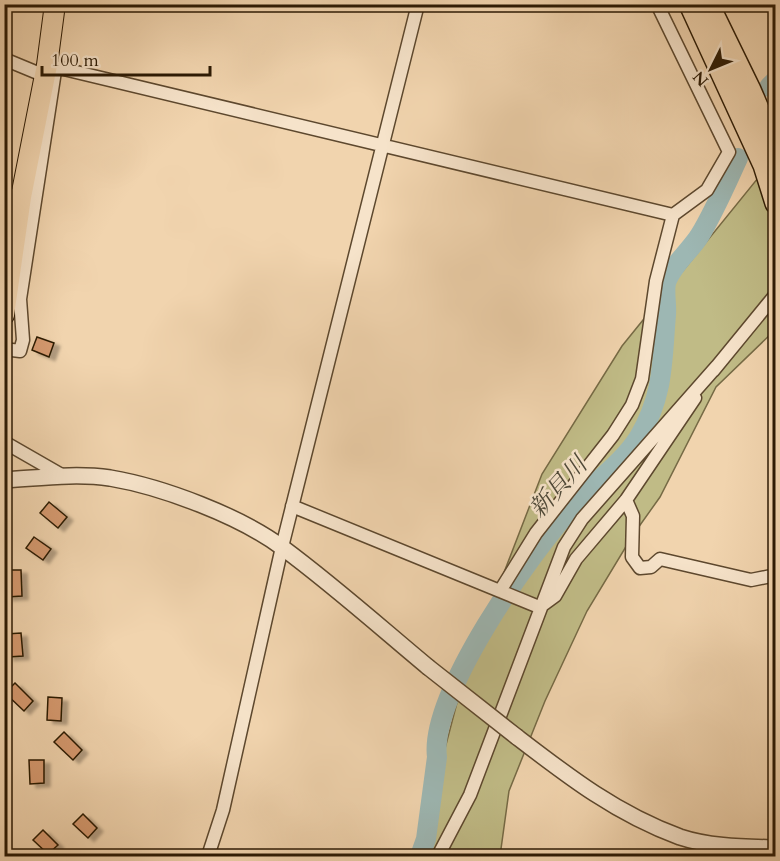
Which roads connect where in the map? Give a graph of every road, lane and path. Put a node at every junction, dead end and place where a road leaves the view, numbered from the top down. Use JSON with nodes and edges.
{"nodes":[{"id":1,"x":55,"y":4,"type":"edge"},
{"id":2,"x":65,"y":4,"type":"edge"},
{"id":3,"x":418,"y":4,"type":"edge"},
{"id":4,"x":657,"y":4,"type":"edge"},
{"id":5,"x":690,"y":4,"type":"edge"},
{"id":6,"x":708,"y":4,"type":"edge"},
{"id":7,"x":4,"y":59,"type":"edge"},
{"id":8,"x":49,"y":70,"type":"junction"},
{"id":9,"x":381,"y":144,"type":"junction"},
{"id":10,"x":776,"y":151,"type":"edge"},
{"id":11,"x":13,"y":196,"type":"edge"},
{"id":12,"x":776,"y":203,"type":"edge"},
{"id":13,"x":673,"y":215,"type":"junction"},
{"id":14,"x":8,"y":265,"type":"edge"},
{"id":15,"x":776,"y":294,"type":"edge"},
{"id":16,"x":10,"y":304,"type":"edge"},
{"id":17,"x":4,"y":349,"type":"edge"},
{"id":18,"x":717,"y":366,"type":"junction"},
{"id":19,"x":4,"y":442,"type":"edge"},
{"id":20,"x":65,"y":477,"type":"junction"},
{"id":21,"x":4,"y":480,"type":"edge"},
{"id":22,"x":626,"y":500,"type":"junction"},
{"id":23,"x":292,"y":506,"type":"junction"},
{"id":24,"x":282,"y":547,"type":"junction"},
{"id":25,"x":776,"y":574,"type":"edge"},
{"id":26,"x":500,"y":591,"type":"junction"},
{"id":27,"x":539,"y":607,"type":"junction"},
{"id":28,"x":776,"y":848,"type":"edge"},
{"id":29,"x":208,"y":856,"type":"edge"},
{"id":30,"x":438,"y":856,"type":"edge"}],
"edges":[{"from":1,"to":8,"type":"main road"},
{"from":2,"to":8,"type":"street"},
{"from":3,"to":9,"type":"street"},
{"from":4,"to":13,"type":"street"},
{"from":5,"to":12,"type":"highway"},
{"from":6,"to":10,"type":"highway"},
{"from":7,"to":8,"type":"street"},
{"from":8,"to":9,"type":"street"},
{"from":8,"to":11,"type":"main road"},
{"from":8,"to":16,"type":"street"},
{"from":9,"to":13,"type":"street"},
{"from":9,"to":23,"type":"street"},
{"from":11,"to":14,"type":"main road"},
{"from":13,"to":26,"type":"street"},
{"from":14,"to":16,"type":"main road"},
{"from":15,"to":18,"type":"street"},
{"from":16,"to":17,"type":"street"},
{"from":18,"to":22,"type":"street"},
{"from":18,"to":27,"type":"street"},
{"from":19,"to":20,"type":"street"},
{"from":20,"to":21,"type":"street"},
{"from":20,"to":24,"type":"street"},
{"from":22,"to":25,"type":"street"},
{"from":22,"to":27,"type":"street"},
{"from":23,"to":24,"type":"street"},
{"from":23,"to":26,"type":"street"},
{"from":24,"to":28,"type":"street","bridge":true},
{"from":24,"to":29,"type":"street"},
{"from":26,"to":27,"type":"street"},
{"from":27,"to":30,"type":"street"}]}
